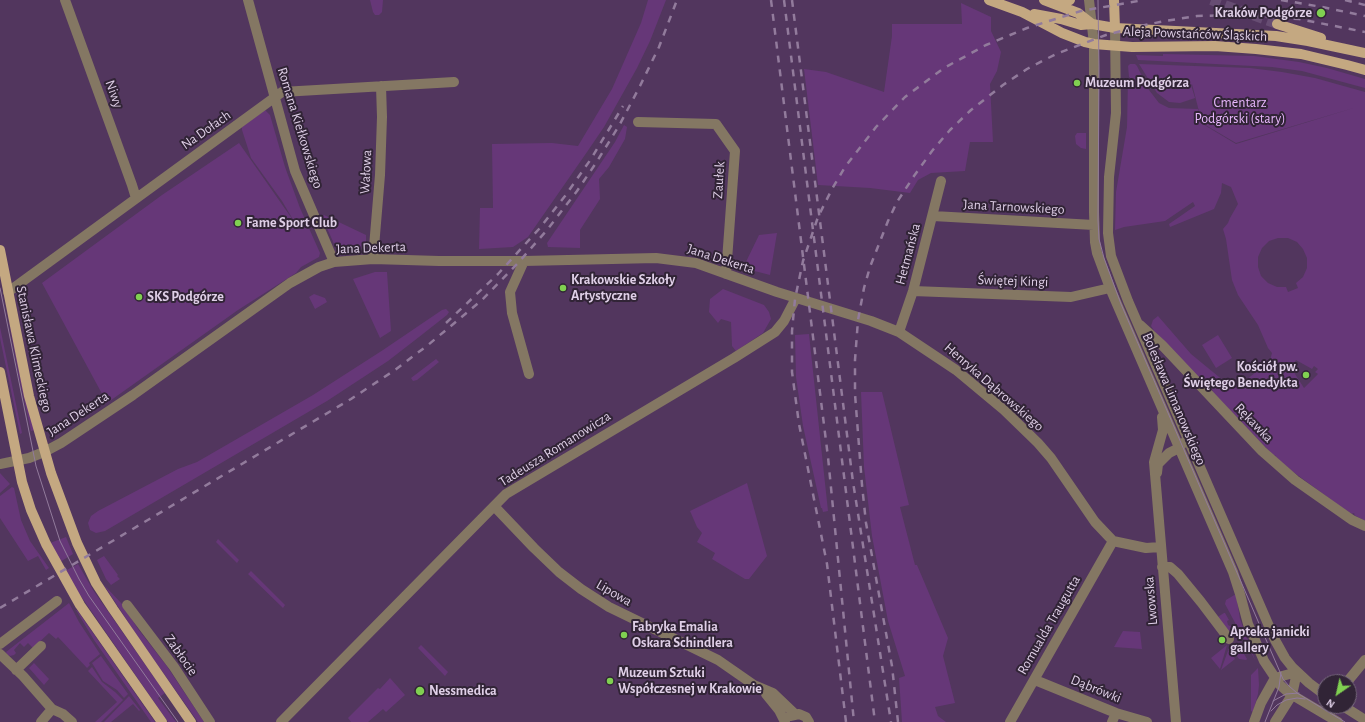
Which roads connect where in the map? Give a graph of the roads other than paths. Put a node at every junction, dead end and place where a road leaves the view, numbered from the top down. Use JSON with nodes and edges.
{"nodes":[{"id":1,"x":65,"y":0,"type":"edge"},
{"id":2,"x":248,"y":0,"type":"edge"},
{"id":3,"x":989,"y":0,"type":"edge"},
{"id":4,"x":1070,"y":0,"type":"edge"},
{"id":5,"x":1089,"y":0,"type":"edge"},
{"id":6,"x":1114,"y":0,"type":"edge"},
{"id":7,"x":1047,"y":1,"type":"edge"},
{"id":8,"x":1022,"y":12,"type":"junction"},
{"id":9,"x":1092,"y":24,"type":"junction"},
{"id":10,"x":1277,"y":24,"type":"tunnel mouth"},
{"id":11,"x":1115,"y":28,"type":"junction"},
{"id":12,"x":1094,"y":44,"type":"junction"},
{"id":13,"x":1116,"y":45,"type":"junction"},
{"id":14,"x":1365,"y":53,"type":"edge"},
{"id":15,"x":1365,"y":70,"type":"edge"},
{"id":16,"x":454,"y":82,"type":"dead end"},
{"id":17,"x":381,"y":86,"type":"junction"},
{"id":18,"x":274,"y":97,"type":"junction"},
{"id":19,"x":638,"y":122,"type":"dead end"},
{"id":20,"x":941,"y":182,"type":"dead end"},
{"id":21,"x":136,"y":198,"type":"junction"},
{"id":22,"x":933,"y":216,"type":"junction"},
{"id":23,"x":1094,"y":225,"type":"junction"},
{"id":24,"x":0,"y":250,"type":"edge"},
{"id":25,"x":374,"y":259,"type":"junction"},
{"id":26,"x":524,"y":261,"type":"junction"},
{"id":27,"x":334,"y":262,"type":"junction"},
{"id":28,"x":726,"y":274,"type":"junction"},
{"id":29,"x":1110,"y":288,"type":"junction"},
{"id":30,"x":913,"y":291,"type":"junction"},
{"id":31,"x":8,"y":292,"type":"junction"},
{"id":32,"x":796,"y":298,"type":"junction"},
{"id":33,"x":1137,"y":322,"type":"junction"},
{"id":34,"x":899,"y":332,"type":"junction"},
{"id":35,"x":0,"y":372,"type":"edge"},
{"id":36,"x":530,"y":374,"type":"dead end"},
{"id":37,"x":1161,"y":405,"type":"junction"},
{"id":38,"x":1187,"y":438,"type":"junction"},
{"id":39,"x":1179,"y":448,"type":"junction"},
{"id":40,"x":44,"y":452,"type":"junction"},
{"id":41,"x":18,"y":461,"type":"junction"},
{"id":42,"x":0,"y":464,"type":"edge"},
{"id":43,"x":1156,"y":476,"type":"junction"},
{"id":44,"x":494,"y":506,"type":"junction"},
{"id":45,"x":1365,"y":526,"type":"edge"},
{"id":46,"x":1113,"y":541,"type":"junction"},
{"id":47,"x":1160,"y":546,"type":"junction"},
{"id":48,"x":1162,"y":567,"type":"junction"},
{"id":49,"x":57,"y":601,"type":"dead end"},
{"id":50,"x":127,"y":605,"type":"dead end"},
{"id":51,"x":1229,"y":639,"type":"dead end"},
{"id":52,"x":0,"y":644,"type":"edge"},
{"id":53,"x":41,"y":646,"type":"dead end"},
{"id":54,"x":0,"y":654,"type":"edge"},
{"id":55,"x":1365,"y":660,"type":"edge"},
{"id":56,"x":16,"y":670,"type":"junction"},
{"id":57,"x":1297,"y":672,"type":"junction"},
{"id":58,"x":1354,"y":674,"type":"edge"},
{"id":59,"x":1275,"y":678,"type":"junction"},
{"id":60,"x":1035,"y":680,"type":"junction"},
{"id":61,"x":761,"y":688,"type":"junction"},
{"id":62,"x":1317,"y":689,"type":"edge"},
{"id":63,"x":1292,"y":695,"type":"junction"},
{"id":64,"x":52,"y":709,"type":"junction"},
{"id":65,"x":795,"y":714,"type":"junction"},
{"id":66,"x":1356,"y":714,"type":"edge"},
{"id":67,"x":1114,"y":717,"type":"edge"},
{"id":68,"x":1365,"y":720,"type":"edge"},
{"id":69,"x":40,"y":722,"type":"edge"},
{"id":70,"x":72,"y":722,"type":"edge"},
{"id":71,"x":162,"y":722,"type":"edge"},
{"id":72,"x":192,"y":722,"type":"edge"},
{"id":73,"x":210,"y":722,"type":"edge"},
{"id":74,"x":281,"y":722,"type":"edge"},
{"id":75,"x":785,"y":722,"type":"edge"},
{"id":76,"x":809,"y":722,"type":"edge"},
{"id":77,"x":1010,"y":722,"type":"edge"},
{"id":78,"x":1147,"y":722,"type":"edge"},
{"id":79,"x":1176,"y":722,"type":"edge"},
{"id":80,"x":1254,"y":722,"type":"edge"},
{"id":81,"x":1275,"y":722,"type":"edge"},
{"id":82,"x":1338,"y":722,"type":"edge"}],
"edges":[{"from":1,"to":21,"type":"street","name":"Niwy"},
{"from":2,"to":18,"type":"street","name":"Romana Kiełkowskiego"},
{"from":3,"to":8,"type":"main road"},
{"from":4,"to":7,"type":"main road"},
{"from":5,"to":9,"type":"street","name":"Bolesława Limanowskiego"},
{"from":6,"to":11,"type":"main road"},
{"from":7,"to":9,"type":"main road"},
{"from":8,"to":9,"type":"main road","name":"Aleja Powstańców Śląskich"},
{"from":8,"to":12,"type":"main road","name":"Aleja Powstańców Śląskich"},
{"from":9,"to":11,"type":"main road","name":"Aleja Powstańców Śląskich"},
{"from":9,"to":12,"type":"street","name":"Bolesława Limanowskiego"},
{"from":10,"to":14,"type":"main road"},
{"from":11,"to":13,"type":"street","name":"Bolesława Limanowskiego"},
{"from":11,"to":14,"type":"main road","name":"Aleja Powstańców Śląskich"},
{"from":12,"to":13,"type":"main road","name":"Aleja Powstańców Śląskich"},
{"from":12,"to":23,"type":"street","name":"Bolesława Limanowskiego"},
{"from":13,"to":15,"type":"main road","name":"Aleja Powstańców Śląskich"},
{"from":13,"to":33,"type":"street","name":"Bolesława Limanowskiego"},
{"from":16,"to":17,"type":"street","name":"Na Dołach"},
{"from":17,"to":18,"type":"street","name":"Na Dołach"},
{"from":17,"to":25,"type":"street","name":"Wałowa"},
{"from":18,"to":21,"type":"street","name":"Na Dołach"},
{"from":18,"to":27,"type":"street","name":"Romana Kiełkowskiego"},
{"from":19,"to":28,"type":"street","name":"Zaułek"},
{"from":20,"to":22,"type":"street","name":"Hetmańska"},
{"from":21,"to":31,"type":"street","name":"Na Dołach"},
{"from":22,"to":23,"type":"street","name":"Jana Tarnowskiego"},
{"from":22,"to":30,"type":"street","name":"Hetmańska"},
{"from":23,"to":29,"type":"street","name":"Bolesława Limanowskiego"},
{"from":24,"to":31,"type":"main road","name":"Stanisława Klimeckiego"},
{"from":25,"to":26,"type":"street","name":"Jana Dekerta"},
{"from":25,"to":27,"type":"street","name":"Jana Dekerta"},
{"from":26,"to":28,"type":"street","name":"Jana Dekerta"},
{"from":26,"to":36,"type":"street"},
{"from":27,"to":40,"type":"street","name":"Jana Dekerta"},
{"from":28,"to":32,"type":"street","name":"Jana Dekerta"},
{"from":29,"to":30,"type":"street","name":"Świętej Kingi"},
{"from":29,"to":37,"type":"street","name":"Bolesława Limanowskiego"},
{"from":30,"to":34,"type":"street","name":"Hetmańska"},
{"from":31,"to":40,"type":"main road","name":"Stanisława Klimeckiego"},
{"from":32,"to":34,"type":"street","name":"Henryka Dąbrowskiego"},
{"from":32,"to":44,"type":"street","name":"Tadeusza Romanowicza"},
{"from":33,"to":38,"type":"street","name":"Bolesława Limanowskiego"},
{"from":33,"to":45,"type":"street","name":"Rękawka"},
{"from":34,"to":46,"type":"street","name":"Henryka Dąbrowskiego"},
{"from":35,"to":41,"type":"main road"},
{"from":37,"to":39,"type":"street","name":"Bolesława Limanowskiego"},
{"from":37,"to":43,"type":"street","name":"Lwowska"},
{"from":38,"to":39,"type":"street","name":"Lwowska"},
{"from":38,"to":57,"type":"street","name":"Bolesława Limanowskiego"},
{"from":39,"to":43,"type":"street","name":"Lwowska"},
{"from":39,"to":59,"type":"street","name":"Bolesława Limanowskiego"},
{"from":40,"to":41,"type":"street","name":"Jana Dekerta"},
{"from":40,"to":72,"type":"main road","name":"Stanisława Klimeckiego"},
{"from":41,"to":42,"type":"street","name":"Jana Dekerta"},
{"from":41,"to":71,"type":"main road"},
{"from":43,"to":47,"type":"street","name":"Lwowska"},
{"from":44,"to":61,"type":"street","name":"Lipowa"},
{"from":44,"to":74,"type":"street","name":"Tadeusza Romanowicza"},
{"from":46,"to":47,"type":"street"},
{"from":46,"to":60,"type":"street","name":"Romualda Traugutta"},
{"from":47,"to":48,"type":"street","name":"Lwowska"},
{"from":48,"to":51,"type":"street"},
{"from":48,"to":79,"type":"street","name":"Lwowska"},
{"from":49,"to":52,"type":"street"},
{"from":50,"to":73,"type":"street","name":"Zabłocie"},
{"from":53,"to":56,"type":"street"},
{"from":54,"to":56,"type":"street"},
{"from":55,"to":58,"type":"street"},
{"from":56,"to":64,"type":"street"},
{"from":57,"to":59,"type":"street"},
{"from":57,"to":62,"type":"street","name":"Bolesława Limanowskiego"},
{"from":57,"to":63,"type":"street"},
{"from":59,"to":63,"type":"street","name":"Bolesława Limanowskiego"},
{"from":59,"to":80,"type":"street"},
{"from":60,"to":67,"type":"street","name":"Dąbrówki"},
{"from":60,"to":77,"type":"street","name":"Romualda Traugutta"},
{"from":61,"to":65,"type":"street","name":"Lipowa"},
{"from":61,"to":75,"type":"street","name":"Lipowa"},
{"from":63,"to":81,"type":"street"},
{"from":63,"to":82,"type":"street","name":"Bolesława Limanowskiego"},
{"from":64,"to":69,"type":"street"},
{"from":64,"to":70,"type":"street"},
{"from":65,"to":75,"type":"street"},
{"from":65,"to":76,"type":"street","name":"Lipowa"},
{"from":66,"to":68,"type":"street"},
{"from":67,"to":78,"type":"street","name":"Dąbrówki"}]}
